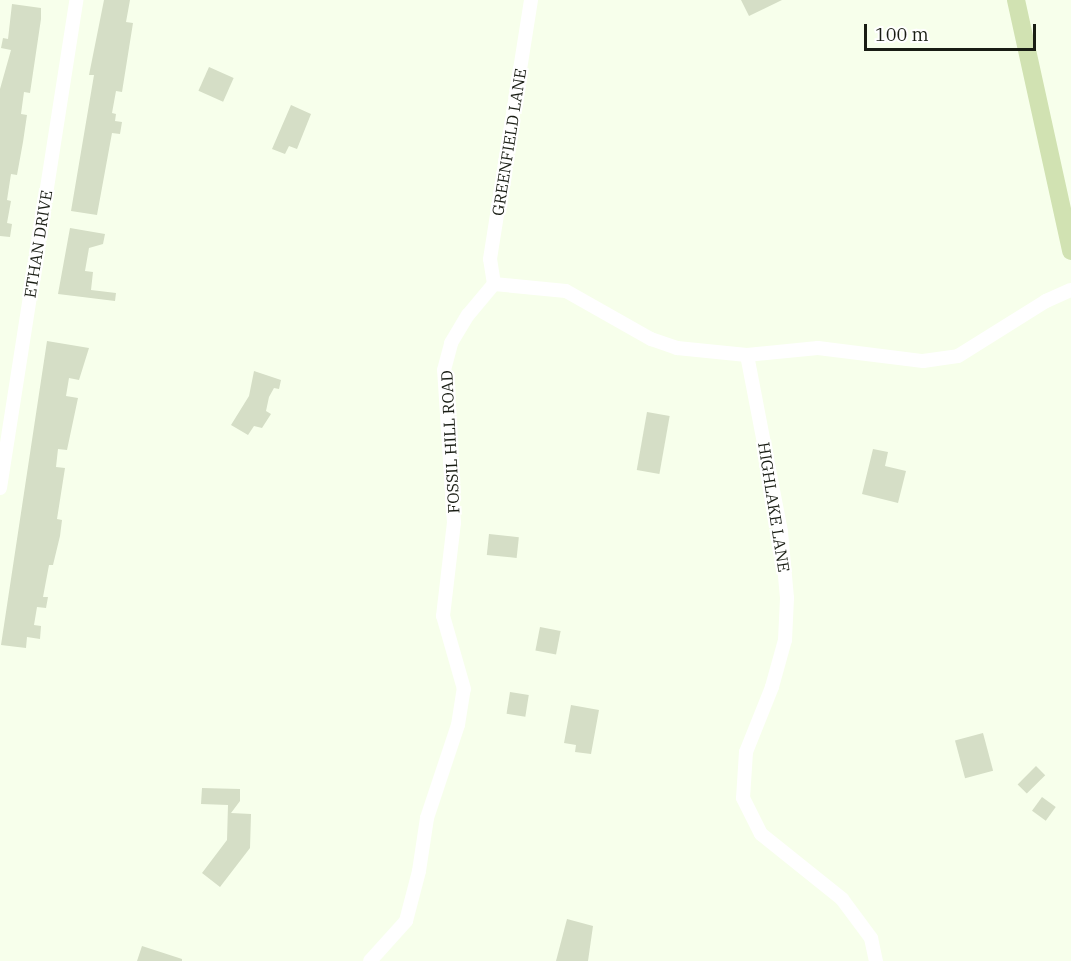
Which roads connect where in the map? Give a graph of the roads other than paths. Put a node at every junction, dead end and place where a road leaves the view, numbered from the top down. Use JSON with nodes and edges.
{"nodes":[{"id":1,"x":76,"y":0,"type":"edge"},
{"id":2,"x":531,"y":0,"type":"edge"},
{"id":3,"x":1016,"y":0,"type":"edge"},
{"id":4,"x":1071,"y":251,"type":"edge"},
{"id":5,"x":494,"y":284,"type":"junction"},
{"id":6,"x":1071,"y":290,"type":"edge"},
{"id":7,"x":747,"y":355,"type":"junction"},
{"id":8,"x":0,"y":488,"type":"edge"},
{"id":9,"x":370,"y":961,"type":"edge"},
{"id":10,"x":876,"y":961,"type":"edge"}],
"edges":[{"from":1,"to":8,"type":"street","name":"ETHAN DRIVE"},
{"from":2,"to":5,"type":"street","name":"GREENFIELD LANE"},
{"from":3,"to":4,"type":"main road"},
{"from":5,"to":7,"type":"street"},
{"from":5,"to":9,"type":"street","name":"FOSSIL HILL ROAD"},
{"from":6,"to":7,"type":"street"},
{"from":7,"to":10,"type":"street","name":"HIGHLAKE LANE"}]}
